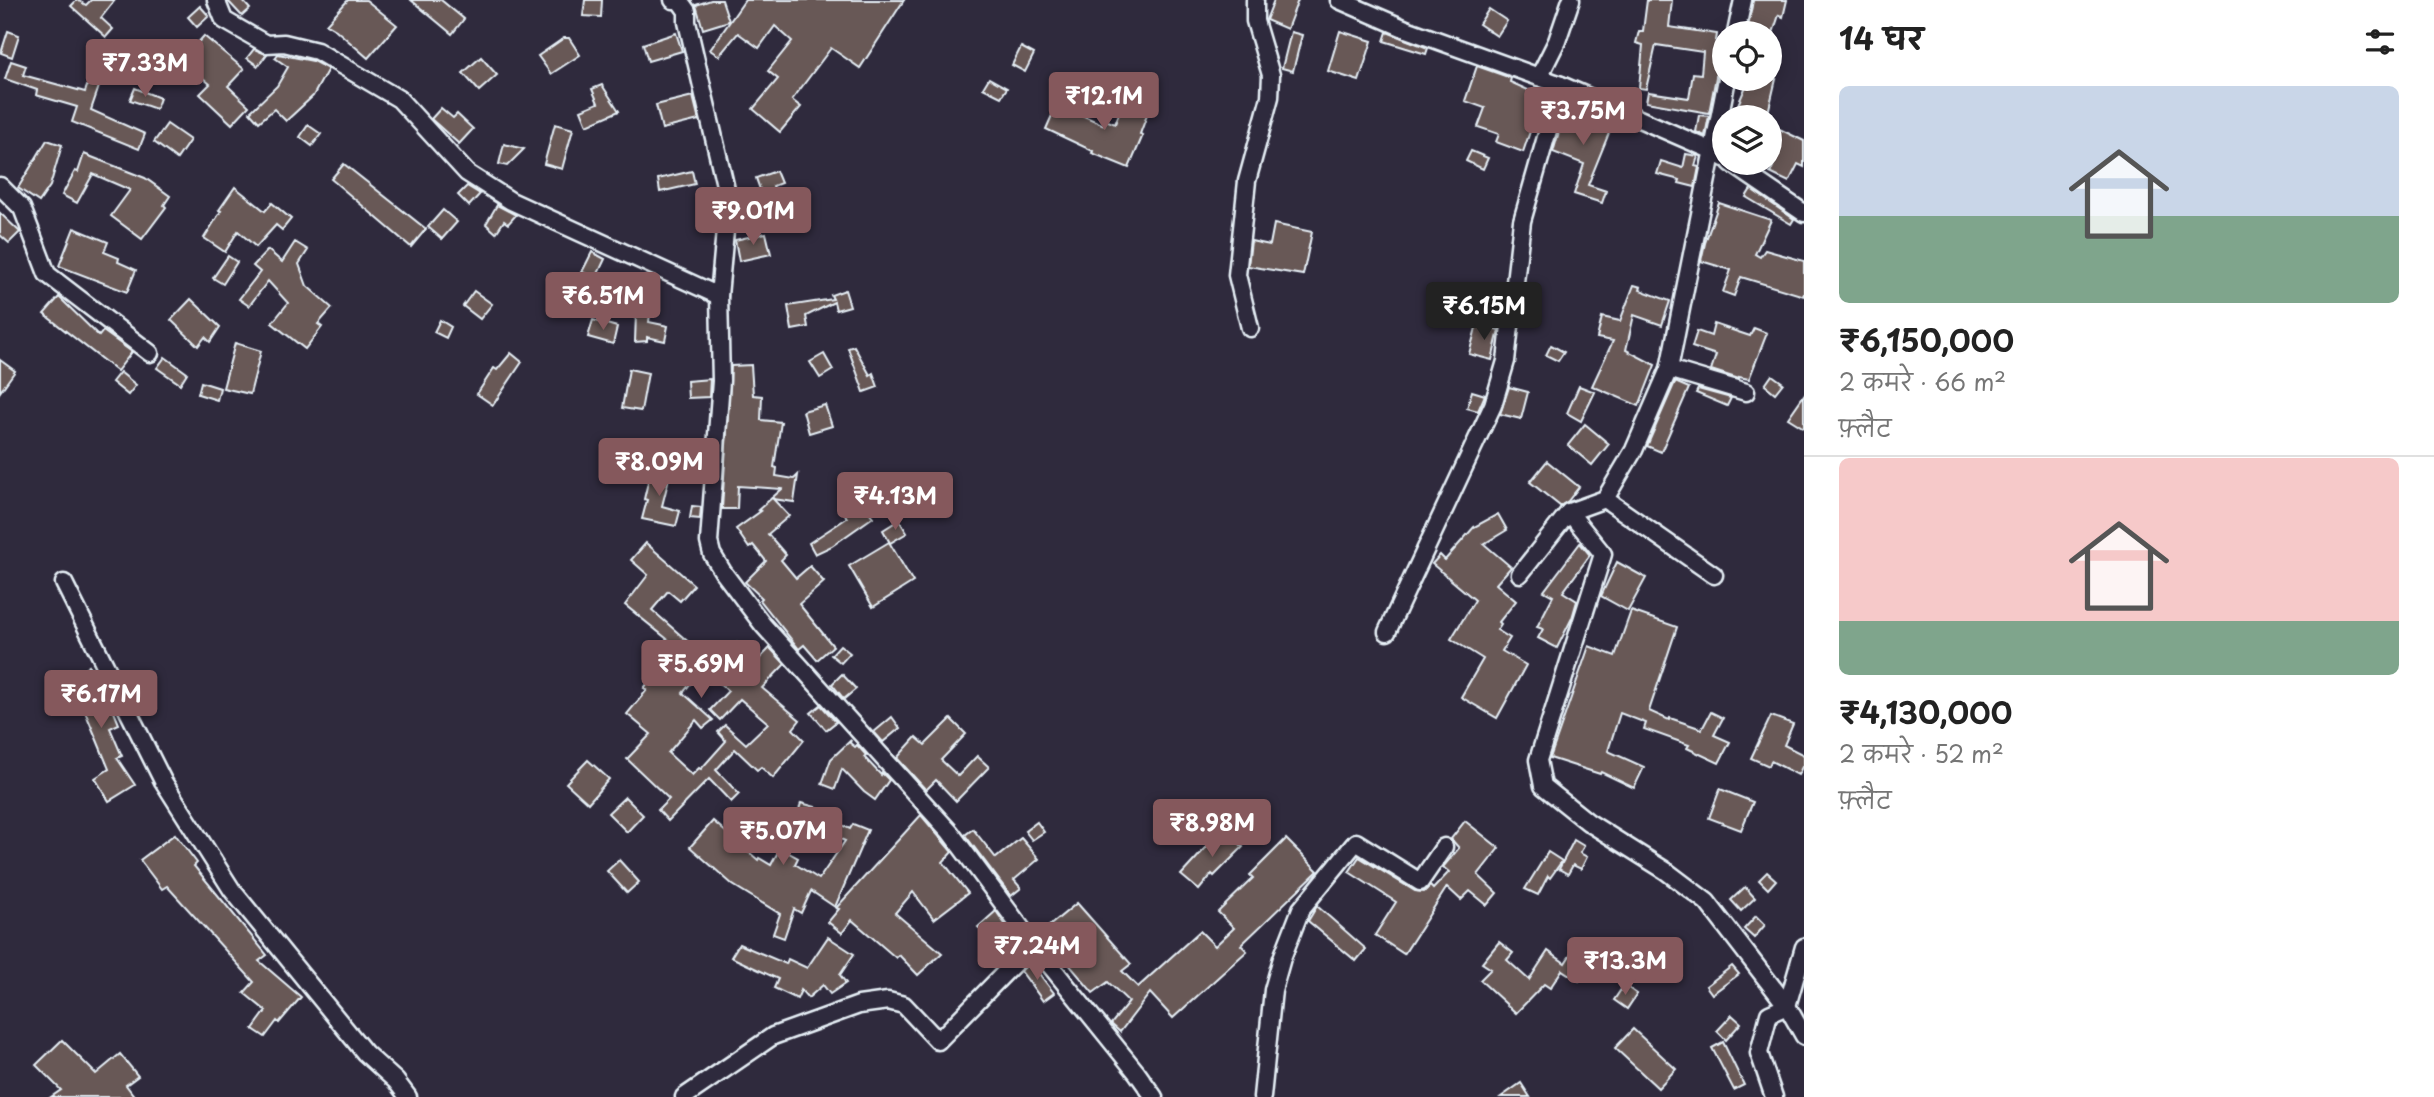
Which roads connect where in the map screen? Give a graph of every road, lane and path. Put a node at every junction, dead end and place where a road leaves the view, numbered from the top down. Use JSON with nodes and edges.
{"nodes":[{"id":1,"x":216,"y":0,"type":"edge"},
{"id":2,"x":673,"y":0,"type":"edge"},
{"id":3,"x":1255,"y":0,"type":"edge"},
{"id":4,"x":1339,"y":0,"type":"edge"},
{"id":5,"x":1571,"y":0,"type":"edge"},
{"id":6,"x":1743,"y":0,"type":"edge"},
{"id":7,"x":1739,"y":21,"type":"edge"},
{"id":8,"x":1539,"y":77,"type":"junction"},
{"id":9,"x":1561,"y":85,"type":"junction"},
{"id":10,"x":1712,"y":152,"type":"edge"},
{"id":11,"x":1713,"y":175,"type":"edge"},
{"id":12,"x":1749,"y":175,"type":"edge"},
{"id":13,"x":0,"y":186,"type":"edge"},
{"id":14,"x":1804,"y":213,"type":"edge"},
{"id":15,"x":719,"y":296,"type":"junction"},
{"id":16,"x":1251,"y":328,"type":"dead end"},
{"id":17,"x":150,"y":353,"type":"dead end"},
{"id":18,"x":1669,"y":369,"type":"junction"},
{"id":19,"x":1746,"y":392,"type":"dead end"},
{"id":20,"x":1605,"y":499,"type":"junction"},
{"id":21,"x":1569,"y":512,"type":"junction"},
{"id":22,"x":1520,"y":574,"type":"dead end"},
{"id":23,"x":1714,"y":576,"type":"dead end"},
{"id":24,"x":64,"y":583,"type":"dead end"},
{"id":25,"x":1387,"y":632,"type":"dead end"},
{"id":26,"x":1444,"y":846,"type":"dead end"},
{"id":27,"x":1033,"y":944,"type":"junction"},
{"id":28,"x":1804,"y":947,"type":"edge"},
{"id":29,"x":1787,"y":1006,"type":"junction"},
{"id":30,"x":1804,"y":1035,"type":"edge"},
{"id":31,"x":408,"y":1097,"type":"edge"},
{"id":32,"x":684,"y":1097,"type":"edge"},
{"id":33,"x":1154,"y":1097,"type":"edge"},
{"id":34,"x":1262,"y":1097,"type":"edge"},
{"id":35,"x":1774,"y":1097,"type":"edge"}],
"edges":[{"from":1,"to":15,"type":"street"},
{"from":2,"to":15,"type":"street"},
{"from":3,"to":16,"type":"street"},
{"from":4,"to":8,"type":"street"},
{"from":5,"to":8,"type":"street"},
{"from":6,"to":7,"type":"street"},
{"from":8,"to":9,"type":"street"},
{"from":9,"to":10,"type":"street"},
{"from":9,"to":25,"type":"street"},
{"from":11,"to":18,"type":"street"},
{"from":12,"to":14,"type":"street"},
{"from":13,"to":17,"type":"street"},
{"from":15,"to":27,"type":"street"},
{"from":18,"to":19,"type":"street"},
{"from":18,"to":20,"type":"street"},
{"from":20,"to":21,"type":"street"},
{"from":20,"to":23,"type":"street"},
{"from":21,"to":22,"type":"street"},
{"from":21,"to":29,"type":"street"},
{"from":24,"to":31,"type":"street"},
{"from":26,"to":34,"type":"street"},
{"from":27,"to":32,"type":"street"},
{"from":27,"to":33,"type":"street"},
{"from":28,"to":29,"type":"street"},
{"from":29,"to":30,"type":"street"},
{"from":29,"to":35,"type":"street"}]}
